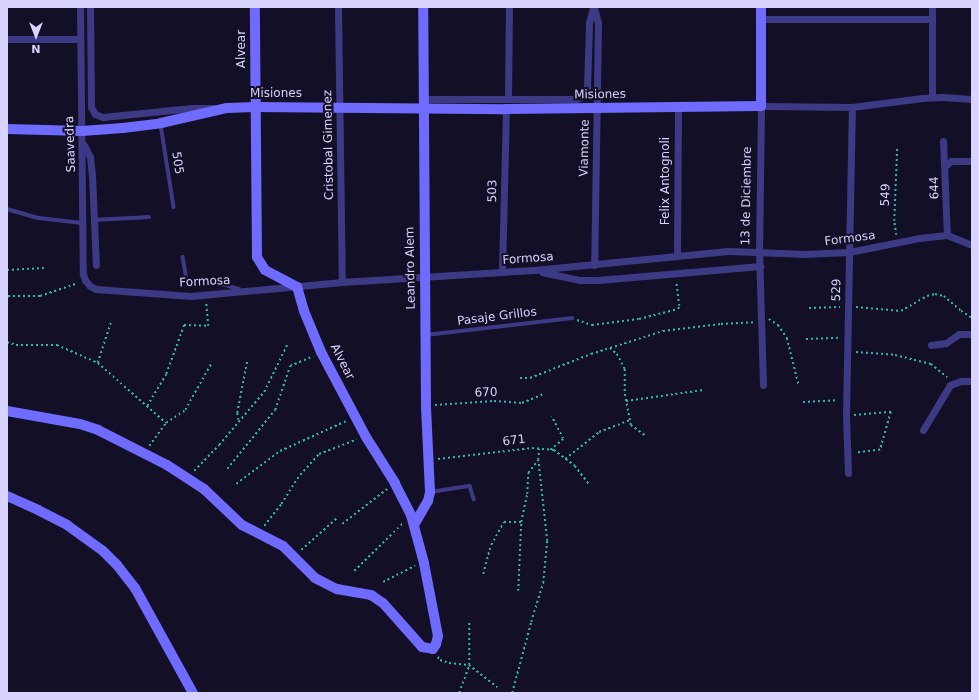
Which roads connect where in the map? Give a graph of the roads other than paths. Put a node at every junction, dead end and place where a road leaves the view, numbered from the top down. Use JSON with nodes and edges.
{"nodes":[{"id":1,"x":80,"y":7,"type":"edge"},
{"id":2,"x":90,"y":7,"type":"edge"},
{"id":3,"x":255,"y":7,"type":"edge"},
{"id":4,"x":338,"y":7,"type":"edge"},
{"id":5,"x":423,"y":7,"type":"edge"},
{"id":6,"x":509,"y":7,"type":"edge"},
{"id":7,"x":594,"y":7,"type":"edge"},
{"id":8,"x":761,"y":7,"type":"edge"},
{"id":9,"x":932,"y":7,"type":"edge"},
{"id":10,"x":761,"y":19,"type":"junction"},
{"id":11,"x":932,"y":19,"type":"junction"},
{"id":12,"x":7,"y":39,"type":"edge"},
{"id":13,"x":79,"y":39,"type":"junction"},
{"id":14,"x":583,"y":96,"type":"joint"},
{"id":15,"x":932,"y":97,"type":"junction"},
{"id":16,"x":508,"y":98,"type":"junction"},
{"id":17,"x":972,"y":99,"type":"edge"},
{"id":18,"x":423,"y":104,"type":"junction"},
{"id":19,"x":255,"y":106,"type":"junction"},
{"id":20,"x":761,"y":106,"type":"junction"},
{"id":21,"x":340,"y":107,"type":"junction"},
{"id":22,"x":678,"y":107,"type":"junction"},
{"id":23,"x":852,"y":107,"type":"junction"},
{"id":24,"x":227,"y":108,"type":"junction"},
{"id":25,"x":596,"y":108,"type":"junction"},
{"id":26,"x":506,"y":110,"type":"junction"},
{"id":27,"x":95,"y":114,"type":"joint"},
{"id":28,"x":161,"y":123,"type":"junction"},
{"id":29,"x":7,"y":129,"type":"edge"},
{"id":30,"x":82,"y":131,"type":"junction"},
{"id":31,"x":943,"y":141,"type":"dead end"},
{"id":32,"x":83,"y":143,"type":"junction"},
{"id":33,"x":972,"y":161,"type":"edge"},
{"id":34,"x":945,"y":166,"type":"junction"},
{"id":35,"x":174,"y":207,"type":"dead end"},
{"id":36,"x":7,"y":209,"type":"edge"},
{"id":37,"x":149,"y":217,"type":"dead end"},
{"id":38,"x":94,"y":220,"type":"junction"},
{"id":39,"x":84,"y":223,"type":"junction"},
{"id":40,"x":947,"y":235,"type":"junction"},
{"id":41,"x":972,"y":245,"type":"edge"},
{"id":42,"x":849,"y":252,"type":"junction"},
{"id":43,"x":759,"y":253,"type":"junction"},
{"id":44,"x":677,"y":255,"type":"junction"},
{"id":45,"x":183,"y":257,"type":"dead end"},
{"id":46,"x":96,"y":265,"type":"dead end"},
{"id":47,"x":594,"y":265,"type":"junction"},
{"id":48,"x":760,"y":266,"type":"junction"},
{"id":49,"x":534,"y":270,"type":"junction"},
{"id":50,"x":502,"y":272,"type":"junction"},
{"id":51,"x":424,"y":277,"type":"junction"},
{"id":52,"x":85,"y":280,"type":"joint"},
{"id":53,"x":342,"y":282,"type":"junction"},
{"id":54,"x":297,"y":287,"type":"junction"},
{"id":55,"x":244,"y":291,"type":"junction"},
{"id":56,"x":572,"y":318,"type":"road end"},
{"id":57,"x":972,"y":334,"type":"edge"},
{"id":58,"x":425,"y":335,"type":"junction"},
{"id":59,"x":931,"y":345,"type":"dead end"},
{"id":60,"x":972,"y":381,"type":"edge"},
{"id":61,"x":763,"y":385,"type":"dead end"},
{"id":62,"x":7,"y":411,"type":"edge"},
{"id":63,"x":923,"y":430,"type":"dead end"},
{"id":64,"x":848,"y":473,"type":"dead end"},
{"id":65,"x":430,"y":492,"type":"junction"},
{"id":66,"x":7,"y":496,"type":"edge"},
{"id":67,"x":474,"y":498,"type":"dead end"},
{"id":68,"x":414,"y":525,"type":"junction"},
{"id":69,"x":193,"y":693,"type":"edge"}],
"edges":[{"from":1,"to":13,"type":"street","name":"Saavedra"},
{"from":2,"to":27,"type":"street","name":"Saavedra"},
{"from":3,"to":19,"type":"street","name":"Alvear"},
{"from":4,"to":21,"type":"street","name":"Cristobal Gimenez"},
{"from":5,"to":18,"type":"street","name":"Leandro Alem"},
{"from":6,"to":16,"type":"street"},
{"from":7,"to":14,"type":"street","name":"Viamonte"},
{"from":7,"to":25,"type":"street","name":"Viamonte"},
{"from":8,"to":10,"type":"street","name":"13 de Diciembre"},
{"from":9,"to":11,"type":"street"},
{"from":10,"to":11,"type":"street"},
{"from":10,"to":20,"type":"street","name":"13 de Diciembre"},
{"from":11,"to":15,"type":"street"},
{"from":12,"to":13,"type":"street"},
{"from":13,"to":30,"type":"street","name":"Saavedra"},
{"from":14,"to":16,"type":"street","name":"Misiones"},
{"from":15,"to":17,"type":"street","name":"Misiones"},
{"from":15,"to":23,"type":"street","name":"Misiones"},
{"from":16,"to":18,"type":"street","name":"Misiones"},
{"from":18,"to":21,"type":"street","name":"Misiones"},
{"from":18,"to":26,"type":"street","name":"Misiones"},
{"from":18,"to":51,"type":"street","name":"Leandro Alem"},
{"from":19,"to":21,"type":"street","name":"Misiones"},
{"from":19,"to":24,"type":"street","name":"Misiones"},
{"from":19,"to":54,"type":"street","name":"Alvear"},
{"from":20,"to":22,"type":"street","name":"Misiones"},
{"from":20,"to":23,"type":"street","name":"Misiones"},
{"from":20,"to":43,"type":"street","name":"13 de Diciembre"},
{"from":21,"to":53,"type":"street","name":"Cristobal Gimenez"},
{"from":22,"to":25,"type":"street","name":"Misiones"},
{"from":22,"to":44,"type":"street","name":"Felix Antognoli"},
{"from":23,"to":42,"type":"street","name":"529"},
{"from":24,"to":27,"type":"street","name":"Misiones"},
{"from":24,"to":28,"type":"street","name":"Misiones"},
{"from":25,"to":26,"type":"street","name":"Misiones"},
{"from":25,"to":47,"type":"street","name":"Viamonte"},
{"from":26,"to":50,"type":"street","name":"503"},
{"from":28,"to":30,"type":"street","name":"Misiones"},
{"from":28,"to":35,"type":"lane","name":"505"},
{"from":29,"to":30,"type":"street","name":"Misiones"},
{"from":30,"to":32,"type":"street","name":"Saavedra"},
{"from":31,"to":34,"type":"street","name":"644"},
{"from":32,"to":38,"type":"street"},
{"from":32,"to":39,"type":"street","name":"Saavedra"},
{"from":33,"to":34,"type":"street"},
{"from":34,"to":40,"type":"street","name":"644"},
{"from":36,"to":39,"type":"lane"},
{"from":37,"to":38,"type":"lane"},
{"from":38,"to":46,"type":"street"},
{"from":39,"to":52,"type":"street","name":"Saavedra"},
{"from":40,"to":41,"type":"street"},
{"from":40,"to":42,"type":"street","name":"Formosa"},
{"from":42,"to":43,"type":"street","name":"Formosa"},
{"from":42,"to":64,"type":"street","name":"529"},
{"from":43,"to":44,"type":"street","name":"Formosa"},
{"from":43,"to":48,"type":"street","name":"13 de Diciembre"},
{"from":44,"to":47,"type":"street","name":"Formosa"},
{"from":45,"to":55,"type":"lane"},
{"from":47,"to":49,"type":"street","name":"Formosa"},
{"from":48,"to":49,"type":"street"},
{"from":48,"to":61,"type":"street","name":"13 de Diciembre"},
{"from":49,"to":50,"type":"street","name":"Formosa"},
{"from":50,"to":51,"type":"street","name":"Formosa"},
{"from":51,"to":53,"type":"street","name":"Formosa"},
{"from":51,"to":58,"type":"street","name":"Leandro Alem"},
{"from":52,"to":55,"type":"street","name":"Formosa"},
{"from":53,"to":54,"type":"street","name":"Formosa"},
{"from":54,"to":55,"type":"street","name":"Formosa"},
{"from":54,"to":68,"type":"street","name":"Alvear"},
{"from":56,"to":58,"type":"lane","name":"Pasaje Grillos"},
{"from":57,"to":59,"type":"street"},
{"from":58,"to":65,"type":"street","name":"Leandro Alem"},
{"from":60,"to":63,"type":"street"},
{"from":62,"to":68,"type":"street","name":"Alvear"},
{"from":65,"to":67,"type":"lane"},
{"from":65,"to":68,"type":"street","name":"Leandro Alem"},
{"from":66,"to":69,"type":"street"}]}
